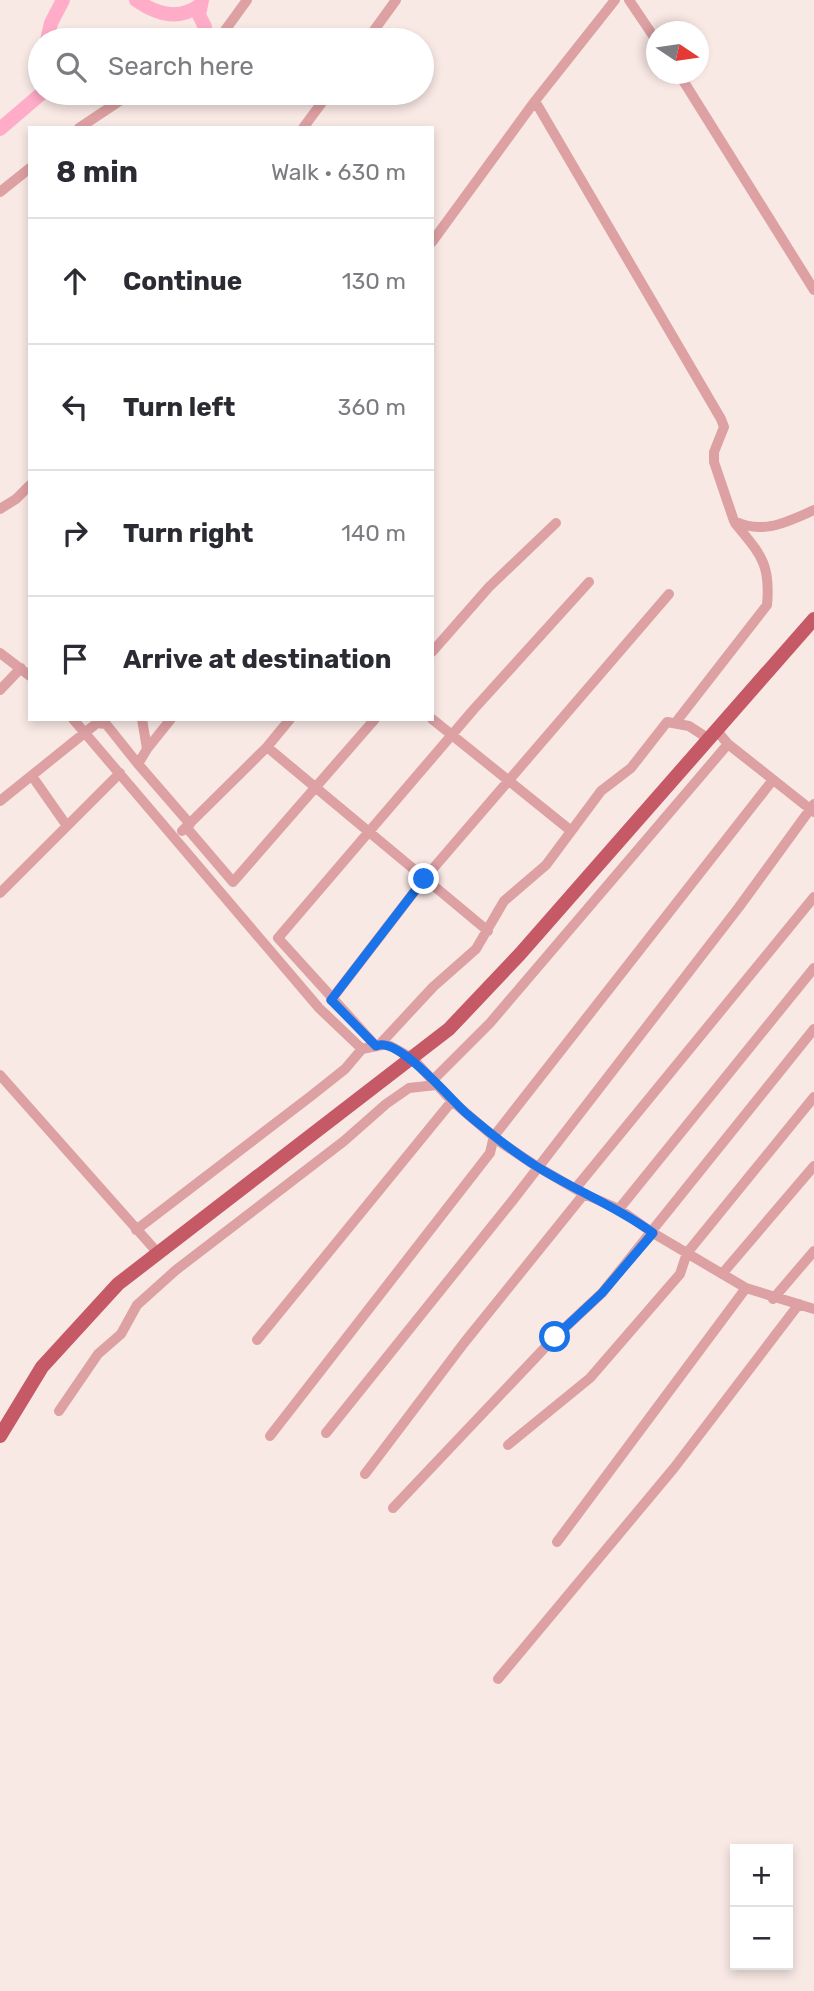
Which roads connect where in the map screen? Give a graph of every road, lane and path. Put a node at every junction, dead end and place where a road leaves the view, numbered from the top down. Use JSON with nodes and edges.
{"nodes":[{"id":1,"x":247,"y":0,"type":"edge"},
{"id":2,"x":396,"y":0,"type":"edge"},
{"id":3,"x":615,"y":0,"type":"edge"},
{"id":4,"x":629,"y":0,"type":"edge"},
{"id":5,"x":646,"y":25,"type":"edge"},
{"id":6,"x":227,"y":28,"type":"edge"},
{"id":7,"x":376,"y":28,"type":"edge"},
{"id":8,"x":685,"y":84,"type":"edge"},
{"id":9,"x":535,"y":101,"type":"junction"},
{"id":10,"x":114,"y":105,"type":"edge"},
{"id":11,"x":320,"y":105,"type":"edge"},
{"id":12,"x":82,"y":126,"type":"edge"},
{"id":13,"x":304,"y":126,"type":"edge"},
{"id":14,"x":28,"y":170,"type":"edge"},
{"id":15,"x":0,"y":192,"type":"edge"},
{"id":16,"x":434,"y":239,"type":"edge"},
{"id":17,"x":814,"y":290,"type":"edge"},
{"id":18,"x":28,"y":487,"type":"edge"},
{"id":19,"x":0,"y":509,"type":"edge"},
{"id":20,"x":814,"y":510,"type":"edge"},
{"id":21,"x":734,"y":520,"type":"junction"},
{"id":22,"x":556,"y":523,"type":"dead end"},
{"id":23,"x":589,"y":582,"type":"dead end"},
{"id":24,"x":669,"y":594,"type":"dead end"},
{"id":25,"x":814,"y":619,"type":"edge"},
{"id":26,"x":434,"y":650,"type":"edge"},
{"id":27,"x":0,"y":653,"type":"edge"},
{"id":28,"x":21,"y":668,"type":"junction"},
{"id":29,"x":28,"y":674,"type":"edge"},
{"id":30,"x":0,"y":690,"type":"edge"},
{"id":31,"x":75,"y":721,"type":"edge"},
{"id":32,"x":142,"y":721,"type":"edge"},
{"id":33,"x":169,"y":721,"type":"edge"},
{"id":34,"x":288,"y":721,"type":"edge"},
{"id":35,"x":373,"y":721,"type":"edge"},
{"id":36,"x":434,"y":721,"type":"edge"},
{"id":37,"x":676,"y":722,"type":"junction"},
{"id":38,"x":86,"y":733,"type":"junction"},
{"id":39,"x":713,"y":735,"type":"junction"},
{"id":40,"x":452,"y":736,"type":"junction"},
{"id":41,"x":728,"y":744,"type":"junction"},
{"id":42,"x":267,"y":747,"type":"junction"},
{"id":43,"x":147,"y":749,"type":"junction"},
{"id":44,"x":138,"y":764,"type":"junction"},
{"id":45,"x":120,"y":773,"type":"junction"},
{"id":46,"x":32,"y":776,"type":"junction"},
{"id":47,"x":772,"y":781,"type":"junction"},
{"id":48,"x":507,"y":782,"type":"junction"},
{"id":49,"x":316,"y":789,"type":"junction"},
{"id":50,"x":0,"y":801,"type":"edge"},
{"id":51,"x":813,"y":809,"type":"edge"},
{"id":52,"x":67,"y":826,"type":"junction"},
{"id":53,"x":188,"y":826,"type":"junction"},
{"id":54,"x":570,"y":830,"type":"junction"},
{"id":55,"x":367,"y":832,"type":"junction"},
{"id":56,"x":175,"y":838,"type":"junction"},
{"id":57,"x":424,"y":879,"type":"junction"},
{"id":58,"x":0,"y":893,"type":"edge"},
{"id":59,"x":814,"y":897,"type":"edge"},
{"id":60,"x":488,"y":931,"type":"junction"},
{"id":61,"x":814,"y":968,"type":"edge"},
{"id":62,"x":331,"y":1000,"type":"junction"},
{"id":63,"x":814,"y":1029,"type":"edge"},
{"id":64,"x":378,"y":1045,"type":"junction"},
{"id":65,"x":362,"y":1049,"type":"junction"},
{"id":66,"x":411,"y":1059,"type":"junction"},
{"id":67,"x":0,"y":1075,"type":"edge"},
{"id":68,"x":434,"y":1083,"type":"junction"},
{"id":69,"x":814,"y":1097,"type":"edge"},
{"id":70,"x":452,"y":1101,"type":"junction"},
{"id":71,"x":494,"y":1136,"type":"junction"},
{"id":72,"x":536,"y":1166,"type":"junction"},
{"id":73,"x":814,"y":1166,"type":"edge"},
{"id":74,"x":580,"y":1191,"type":"junction"},
{"id":75,"x":619,"y":1209,"type":"junction"},
{"id":76,"x":136,"y":1230,"type":"junction"},
{"id":77,"x":653,"y":1233,"type":"junction"},
{"id":78,"x":814,"y":1251,"type":"edge"},
{"id":79,"x":157,"y":1252,"type":"junction"},
{"id":80,"x":687,"y":1253,"type":"junction"},
{"id":81,"x":722,"y":1274,"type":"junction"},
{"id":82,"x":746,"y":1288,"type":"junction"},
{"id":83,"x":773,"y":1299,"type":"junction"},
{"id":84,"x":799,"y":1304,"type":"junction"},
{"id":85,"x":814,"y":1309,"type":"edge"},
{"id":86,"x":257,"y":1340,"type":"dead end"},
{"id":87,"x":59,"y":1411,"type":"dead end"},
{"id":88,"x":326,"y":1433,"type":"dead end"},
{"id":89,"x":0,"y":1436,"type":"edge"},
{"id":90,"x":271,"y":1436,"type":"dead end"},
{"id":91,"x":508,"y":1445,"type":"dead end"},
{"id":92,"x":365,"y":1474,"type":"dead end"},
{"id":93,"x":393,"y":1508,"type":"dead end"},
{"id":94,"x":557,"y":1542,"type":"dead end"},
{"id":95,"x":498,"y":1679,"type":"dead end"}],
"edges":[{"from":1,"to":6,"type":"street"},
{"from":2,"to":7,"type":"street"},
{"from":3,"to":9,"type":"street"},
{"from":4,"to":5,"type":"street"},
{"from":8,"to":17,"type":"street"},
{"from":9,"to":16,"type":"street"},
{"from":9,"to":21,"type":"street"},
{"from":10,"to":12,"type":"street"},
{"from":11,"to":13,"type":"street"},
{"from":14,"to":15,"type":"street"},
{"from":18,"to":19,"type":"street"},
{"from":20,"to":21,"type":"street"},
{"from":21,"to":37,"type":"street"},
{"from":22,"to":26,"type":"street"},
{"from":23,"to":40,"type":"street"},
{"from":24,"to":48,"type":"street"},
{"from":25,"to":39,"type":"main road"},
{"from":27,"to":28,"type":"street"},
{"from":28,"to":29,"type":"street"},
{"from":28,"to":30,"type":"street"},
{"from":31,"to":38,"type":"street"},
{"from":32,"to":43,"type":"street"},
{"from":33,"to":43,"type":"street"},
{"from":34,"to":42,"type":"street"},
{"from":35,"to":49,"type":"street"},
{"from":36,"to":40,"type":"street"},
{"from":37,"to":39,"type":"street"},
{"from":37,"to":54,"type":"street"},
{"from":38,"to":44,"type":"street"},
{"from":38,"to":45,"type":"street"},
{"from":38,"to":46,"type":"street"},
{"from":39,"to":41,"type":"street"},
{"from":39,"to":66,"type":"main road"},
{"from":40,"to":48,"type":"street"},
{"from":40,"to":55,"type":"street"},
{"from":41,"to":47,"type":"street"},
{"from":41,"to":68,"type":"street"},
{"from":42,"to":49,"type":"street"},
{"from":42,"to":53,"type":"street"},
{"from":43,"to":44,"type":"street"},
{"from":44,"to":53,"type":"street"},
{"from":45,"to":52,"type":"street"},
{"from":45,"to":56,"type":"street"},
{"from":46,"to":50,"type":"street"},
{"from":46,"to":52,"type":"street"},
{"from":47,"to":51,"type":"street"},
{"from":47,"to":71,"type":"street"},
{"from":48,"to":54,"type":"street"},
{"from":48,"to":57,"type":"street"},
{"from":49,"to":53,"type":"street"},
{"from":49,"to":55,"type":"street"},
{"from":51,"to":72,"type":"street"},
{"from":52,"to":58,"type":"street"},
{"from":53,"to":56,"type":"street"},
{"from":54,"to":60,"type":"street"},
{"from":55,"to":57,"type":"street"},
{"from":55,"to":62,"type":"street"},
{"from":56,"to":65,"type":"street"},
{"from":57,"to":60,"type":"street"},
{"from":57,"to":62,"type":"street"},
{"from":59,"to":74,"type":"street"},
{"from":60,"to":64,"type":"street"},
{"from":61,"to":75,"type":"street"},
{"from":62,"to":64,"type":"street"},
{"from":63,"to":77,"type":"street"},
{"from":64,"to":65,"type":"street"},
{"from":64,"to":66,"type":"street"},
{"from":65,"to":76,"type":"street"},
{"from":66,"to":68,"type":"street"},
{"from":66,"to":79,"type":"main road"},
{"from":67,"to":76,"type":"street"},
{"from":68,"to":70,"type":"street"},
{"from":68,"to":87,"type":"street"},
{"from":69,"to":80,"type":"street"},
{"from":70,"to":71,"type":"street"},
{"from":70,"to":86,"type":"street"},
{"from":71,"to":72,"type":"street"},
{"from":71,"to":90,"type":"street"},
{"from":72,"to":74,"type":"street"},
{"from":72,"to":88,"type":"street"},
{"from":73,"to":81,"type":"street"},
{"from":74,"to":75,"type":"street"},
{"from":74,"to":92,"type":"street"},
{"from":75,"to":77,"type":"street"},
{"from":76,"to":79,"type":"street"},
{"from":77,"to":80,"type":"street"},
{"from":77,"to":93,"type":"street"},
{"from":78,"to":83,"type":"street"},
{"from":79,"to":89,"type":"main road"},
{"from":80,"to":81,"type":"street"},
{"from":80,"to":91,"type":"street"},
{"from":81,"to":82,"type":"street"},
{"from":82,"to":83,"type":"street"},
{"from":82,"to":94,"type":"street"},
{"from":83,"to":84,"type":"street"},
{"from":84,"to":85,"type":"street"},
{"from":84,"to":95,"type":"street"}]}
